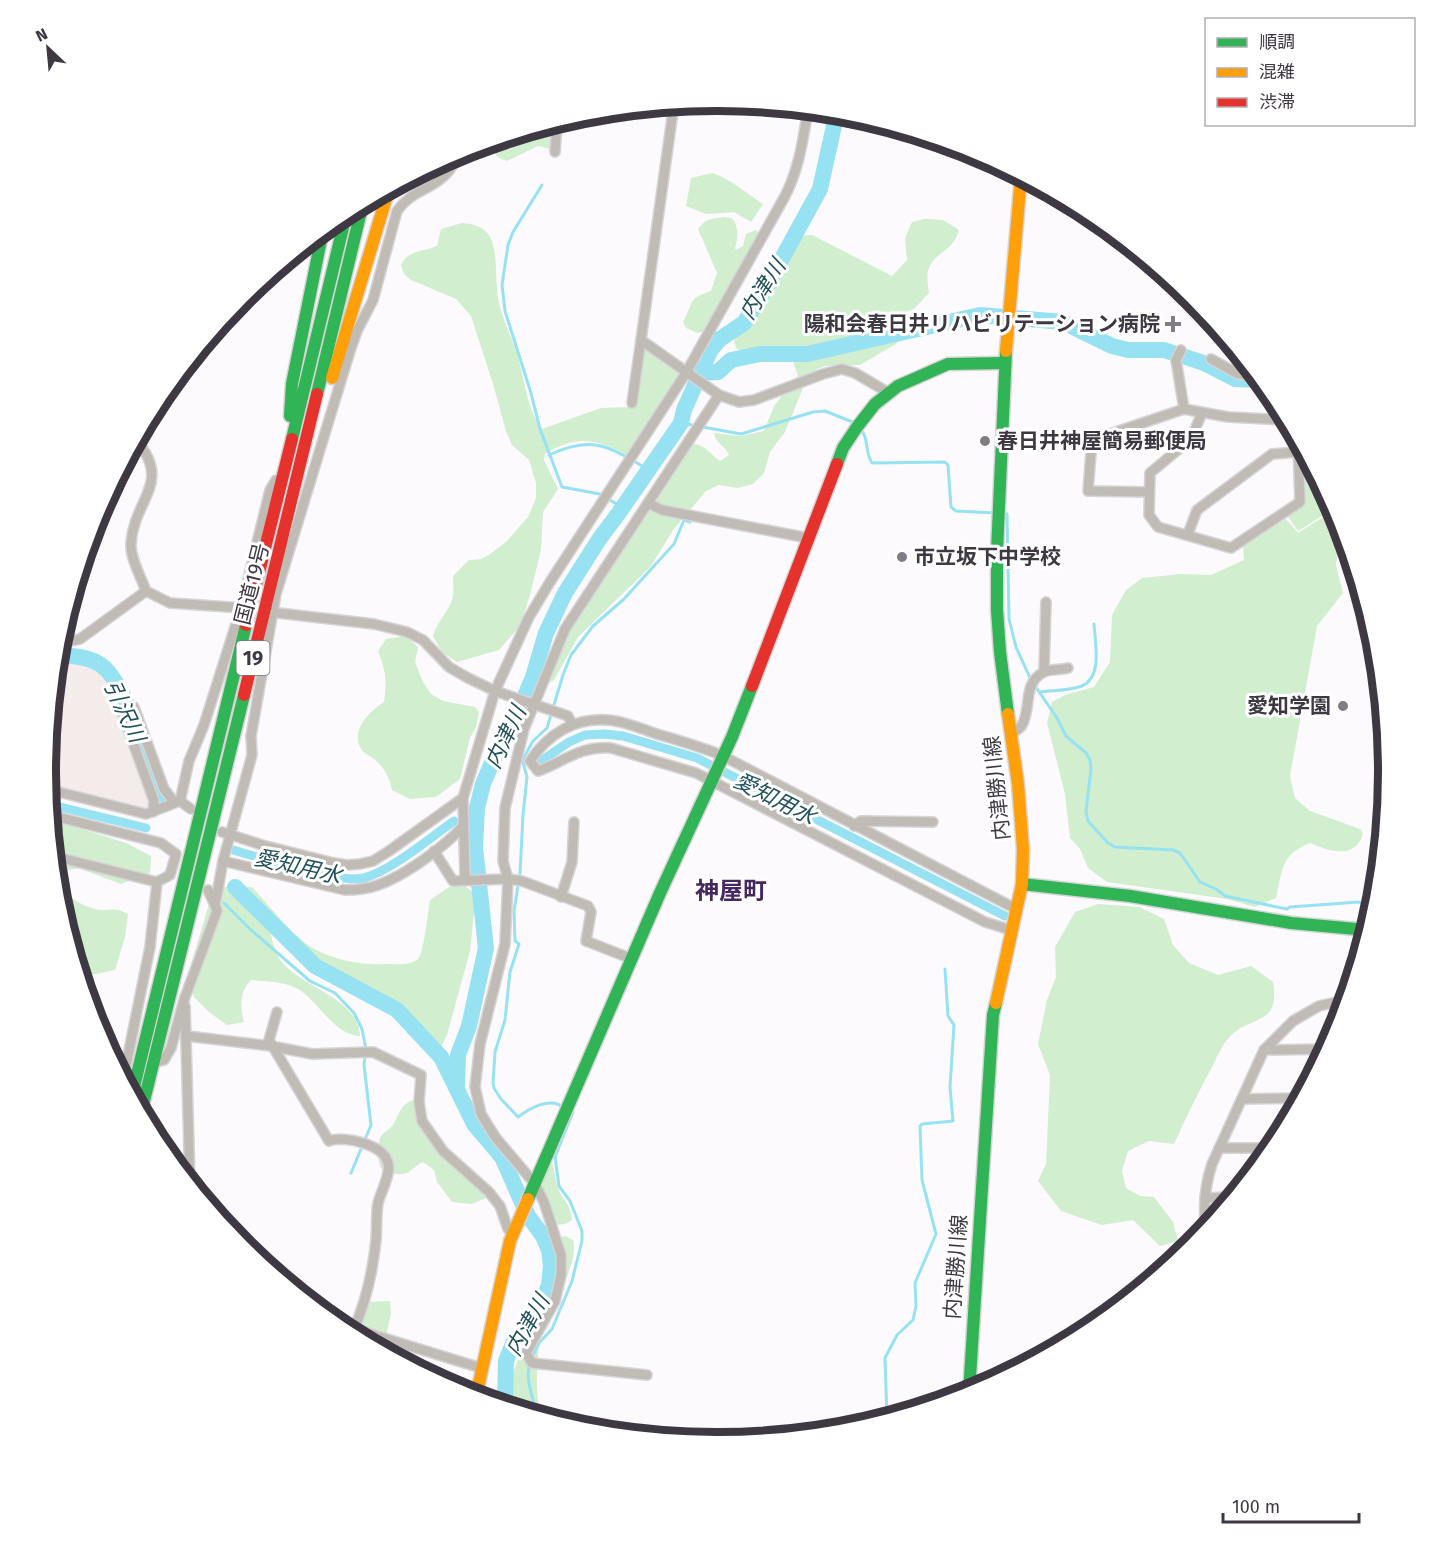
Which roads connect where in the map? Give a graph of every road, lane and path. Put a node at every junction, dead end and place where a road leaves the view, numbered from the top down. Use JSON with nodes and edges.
{"nodes":[{"id":1,"x":673,"y":112,"type":"edge"},
{"id":2,"x":807,"y":117,"type":"edge"},
{"id":3,"x":556,"y":130,"type":"edge"},
{"id":4,"x":555,"y":152,"type":"dead end"},
{"id":5,"x":452,"y":166,"type":"edge"},
{"id":6,"x":1020,"y":185,"type":"edge"},
{"id":7,"x":386,"y":199,"type":"edge"},
{"id":8,"x":360,"y":215,"type":"edge"},
{"id":9,"x":343,"y":226,"type":"edge"},
{"id":10,"x":321,"y":242,"type":"edge"},
{"id":11,"x":641,"y":340,"type":"junction"},
{"id":12,"x":1181,"y":351,"type":"dead end"},
{"id":13,"x":1211,"y":359,"type":"dead end"},
{"id":14,"x":1005,"y":363,"type":"junction"},
{"id":15,"x":686,"y":373,"type":"junction"},
{"id":16,"x":1245,"y":375,"type":"edge"},
{"id":17,"x":890,"y":393,"type":"junction"},
{"id":18,"x":718,"y":395,"type":"junction"},
{"id":19,"x":632,"y":403,"type":"dead end"},
{"id":20,"x":1184,"y":409,"type":"junction"},
{"id":21,"x":1202,"y":413,"type":"junction"},
{"id":22,"x":1276,"y":419,"type":"edge"},
{"id":23,"x":1004,"y":438,"type":"junction"},
{"id":24,"x":1092,"y":440,"type":"junction"},
{"id":25,"x":141,"y":446,"type":"edge"},
{"id":26,"x":1295,"y":452,"type":"edge"},
{"id":27,"x":1298,"y":459,"type":"edge"},
{"id":28,"x":301,"y":464,"type":"junction"},
{"id":29,"x":286,"y":465,"type":"junction"},
{"id":30,"x":1149,"y":492,"type":"junction"},
{"id":31,"x":648,"y":503,"type":"junction"},
{"id":32,"x":1188,"y":534,"type":"junction"},
{"id":33,"x":808,"y":538,"type":"junction"},
{"id":34,"x":146,"y":591,"type":"junction"},
{"id":35,"x":1046,"y":602,"type":"dead end"},
{"id":36,"x":245,"y":608,"type":"junction"},
{"id":37,"x":270,"y":612,"type":"junction"},
{"id":38,"x":68,"y":642,"type":"edge"},
{"id":39,"x":1068,"y":669,"type":"dead end"},
{"id":40,"x":1044,"y":672,"type":"junction"},
{"id":41,"x":495,"y":691,"type":"junction"},
{"id":42,"x":534,"y":706,"type":"junction"},
{"id":43,"x":134,"y":707,"type":"dead end"},
{"id":44,"x":122,"y":712,"type":"dead end"},
{"id":45,"x":572,"y":724,"type":"junction"},
{"id":46,"x":1011,"y":734,"type":"junction"},
{"id":47,"x":723,"y":756,"type":"junction"},
{"id":48,"x":712,"y":781,"type":"junction"},
{"id":49,"x":56,"y":791,"type":"edge"},
{"id":50,"x":463,"y":798,"type":"junction"},
{"id":51,"x":177,"y":802,"type":"junction"},
{"id":52,"x":191,"y":809,"type":"dead end"},
{"id":53,"x":153,"y":812,"type":"junction"},
{"id":54,"x":57,"y":817,"type":"edge"},
{"id":55,"x":574,"y":822,"type":"dead end"},
{"id":56,"x":933,"y":822,"type":"dead end"},
{"id":57,"x":464,"y":825,"type":"junction"},
{"id":58,"x":854,"y":826,"type":"junction"},
{"id":59,"x":226,"y":834,"type":"junction"},
{"id":60,"x":434,"y":851,"type":"junction"},
{"id":61,"x":61,"y":858,"type":"edge"},
{"id":62,"x":223,"y":861,"type":"junction"},
{"id":63,"x":465,"y":879,"type":"junction"},
{"id":64,"x":508,"y":879,"type":"junction"},
{"id":65,"x":157,"y":882,"type":"junction"},
{"id":66,"x":1022,"y":884,"type":"junction"},
{"id":67,"x":208,"y":890,"type":"dead end"},
{"id":68,"x":561,"y":897,"type":"junction"},
{"id":69,"x":215,"y":905,"type":"junction"},
{"id":70,"x":1016,"y":909,"type":"junction"},
{"id":71,"x":1358,"y":929,"type":"edge"},
{"id":72,"x":1011,"y":930,"type":"junction"},
{"id":73,"x":632,"y":959,"type":"junction"},
{"id":74,"x":184,"y":1000,"type":"junction"},
{"id":75,"x":1335,"y":1002,"type":"edge"},
{"id":76,"x":277,"y":1012,"type":"dead end"},
{"id":77,"x":134,"y":1022,"type":"junction"},
{"id":78,"x":149,"y":1024,"type":"junction"},
{"id":79,"x":187,"y":1036,"type":"junction"},
{"id":80,"x":271,"y":1046,"type":"junction"},
{"id":81,"x":1316,"y":1049,"type":"edge"},
{"id":82,"x":1264,"y":1050,"type":"junction"},
{"id":83,"x":153,"y":1063,"type":"junction"},
{"id":84,"x":125,"y":1067,"type":"edge"},
{"id":85,"x":135,"y":1084,"type":"edge"},
{"id":86,"x":1242,"y":1098,"type":"junction"},
{"id":87,"x":1291,"y":1098,"type":"edge"},
{"id":88,"x":144,"y":1102,"type":"edge"},
{"id":89,"x":1219,"y":1148,"type":"junction"},
{"id":90,"x":1260,"y":1148,"type":"edge"},
{"id":91,"x":190,"y":1171,"type":"edge"},
{"id":92,"x":534,"y":1185,"type":"junction"},
{"id":93,"x":1221,"y":1197,"type":"edge"},
{"id":94,"x":1205,"y":1198,"type":"junction"},
{"id":95,"x":1206,"y":1215,"type":"edge"},
{"id":96,"x":514,"y":1232,"type":"junction"},
{"id":97,"x":353,"y":1324,"type":"edge"},
{"id":98,"x":373,"y":1336,"type":"edge"},
{"id":99,"x":481,"y":1368,"type":"junction"},
{"id":100,"x":647,"y":1375,"type":"dead end"},
{"id":101,"x":970,"y":1382,"type":"edge"},
{"id":102,"x":478,"y":1387,"type":"edge"}],
"edges":[{"from":1,"to":11,"type":"street"},
{"from":2,"to":15,"type":"street"},
{"from":3,"to":4,"type":"street"},
{"from":5,"to":37,"type":"street"},
{"from":6,"to":14,"type":"main road","name":"内津勝川線"},
{"from":7,"to":28,"type":"main road"},
{"from":8,"to":28,"type":"main road","name":"国道19号","number":"19"},
{"from":9,"to":29,"type":"main road","name":"国道19号","number":"19"},
{"from":10,"to":29,"type":"main road"},
{"from":11,"to":15,"type":"street"},
{"from":11,"to":19,"type":"street"},
{"from":12,"to":20,"type":"street"},
{"from":13,"to":16,"type":"street"},
{"from":14,"to":17,"type":"main road"},
{"from":14,"to":23,"type":"main road","name":"内津勝川線"},
{"from":15,"to":18,"type":"street"},
{"from":15,"to":41,"type":"street"},
{"from":17,"to":18,"type":"street"},
{"from":17,"to":33,"type":"main road"},
{"from":18,"to":31,"type":"street"},
{"from":20,"to":21,"type":"street"},
{"from":20,"to":24,"type":"street"},
{"from":21,"to":22,"type":"street"},
{"from":21,"to":30,"type":"street"},
{"from":23,"to":24,"type":"street"},
{"from":23,"to":46,"type":"main road","name":"内津勝川線"},
{"from":24,"to":30,"type":"street"},
{"from":25,"to":34,"type":"street"},
{"from":26,"to":32,"type":"street"},
{"from":27,"to":32,"type":"street"},
{"from":28,"to":37,"type":"main road","name":"国道19号","number":"19"},
{"from":29,"to":36,"type":"main road","name":"国道19号","number":"19"},
{"from":30,"to":32,"type":"street"},
{"from":31,"to":33,"type":"street"},
{"from":31,"to":42,"type":"street"},
{"from":33,"to":47,"type":"main road"},
{"from":34,"to":36,"type":"street"},
{"from":34,"to":38,"type":"street"},
{"from":35,"to":40,"type":"street"},
{"from":36,"to":51,"type":"street"},
{"from":36,"to":78,"type":"main road","name":"国道19号","number":"19"},
{"from":37,"to":41,"type":"street"},
{"from":37,"to":59,"type":"street"},
{"from":37,"to":83,"type":"main road","name":"国道19号","number":"19"},
{"from":39,"to":40,"type":"street"},
{"from":40,"to":46,"type":"street"},
{"from":41,"to":42,"type":"street"},
{"from":41,"to":50,"type":"street"},
{"from":42,"to":45,"type":"street"},
{"from":42,"to":64,"type":"street"},
{"from":43,"to":51,"type":"street"},
{"from":44,"to":53,"type":"street"},
{"from":45,"to":47,"type":"street"},
{"from":45,"to":48,"type":"street"},
{"from":46,"to":66,"type":"main road","name":"内津勝川線"},
{"from":47,"to":48,"type":"main road"},
{"from":47,"to":58,"type":"street"},
{"from":48,"to":72,"type":"street"},
{"from":48,"to":73,"type":"main road"},
{"from":49,"to":53,"type":"street"},
{"from":50,"to":57,"type":"street"},
{"from":50,"to":59,"type":"street"},
{"from":51,"to":52,"type":"street"},
{"from":51,"to":53,"type":"street"},
{"from":54,"to":65,"type":"street"},
{"from":55,"to":68,"type":"street"},
{"from":56,"to":58,"type":"street"},
{"from":57,"to":60,"type":"street"},
{"from":57,"to":63,"type":"street"},
{"from":58,"to":70,"type":"street"},
{"from":59,"to":62,"type":"street"},
{"from":60,"to":62,"type":"street"},
{"from":60,"to":63,"type":"street"},
{"from":61,"to":65,"type":"street"},
{"from":62,"to":69,"type":"street"},
{"from":63,"to":64,"type":"street"},
{"from":64,"to":68,"type":"street"},
{"from":64,"to":92,"type":"street"},
{"from":65,"to":77,"type":"street"},
{"from":66,"to":70,"type":"main road","name":"内津勝川線"},
{"from":66,"to":71,"type":"main road"},
{"from":67,"to":69,"type":"street"},
{"from":68,"to":73,"type":"street"},
{"from":69,"to":74,"type":"street"},
{"from":70,"to":72,"type":"main road","name":"内津勝川線"},
{"from":72,"to":101,"type":"main road","name":"内津勝川線"},
{"from":73,"to":92,"type":"main road"},
{"from":74,"to":79,"type":"street"},
{"from":74,"to":83,"type":"street"},
{"from":75,"to":82,"type":"street"},
{"from":76,"to":80,"type":"street"},
{"from":77,"to":78,"type":"street"},
{"from":77,"to":84,"type":"street"},
{"from":78,"to":85,"type":"main road","name":"国道19号","number":"19"},
{"from":79,"to":80,"type":"street"},
{"from":79,"to":91,"type":"street"},
{"from":80,"to":96,"type":"street"},
{"from":80,"to":97,"type":"street"},
{"from":81,"to":82,"type":"street"},
{"from":82,"to":86,"type":"street"},
{"from":83,"to":88,"type":"main road","name":"国道19号","number":"19"},
{"from":86,"to":87,"type":"street"},
{"from":86,"to":89,"type":"street"},
{"from":89,"to":90,"type":"street"},
{"from":89,"to":94,"type":"street"},
{"from":92,"to":96,"type":"main road"},
{"from":92,"to":100,"type":"street"},
{"from":93,"to":94,"type":"street"},
{"from":94,"to":95,"type":"street"},
{"from":96,"to":99,"type":"main road"},
{"from":98,"to":99,"type":"street"},
{"from":99,"to":102,"type":"main road"}]}
